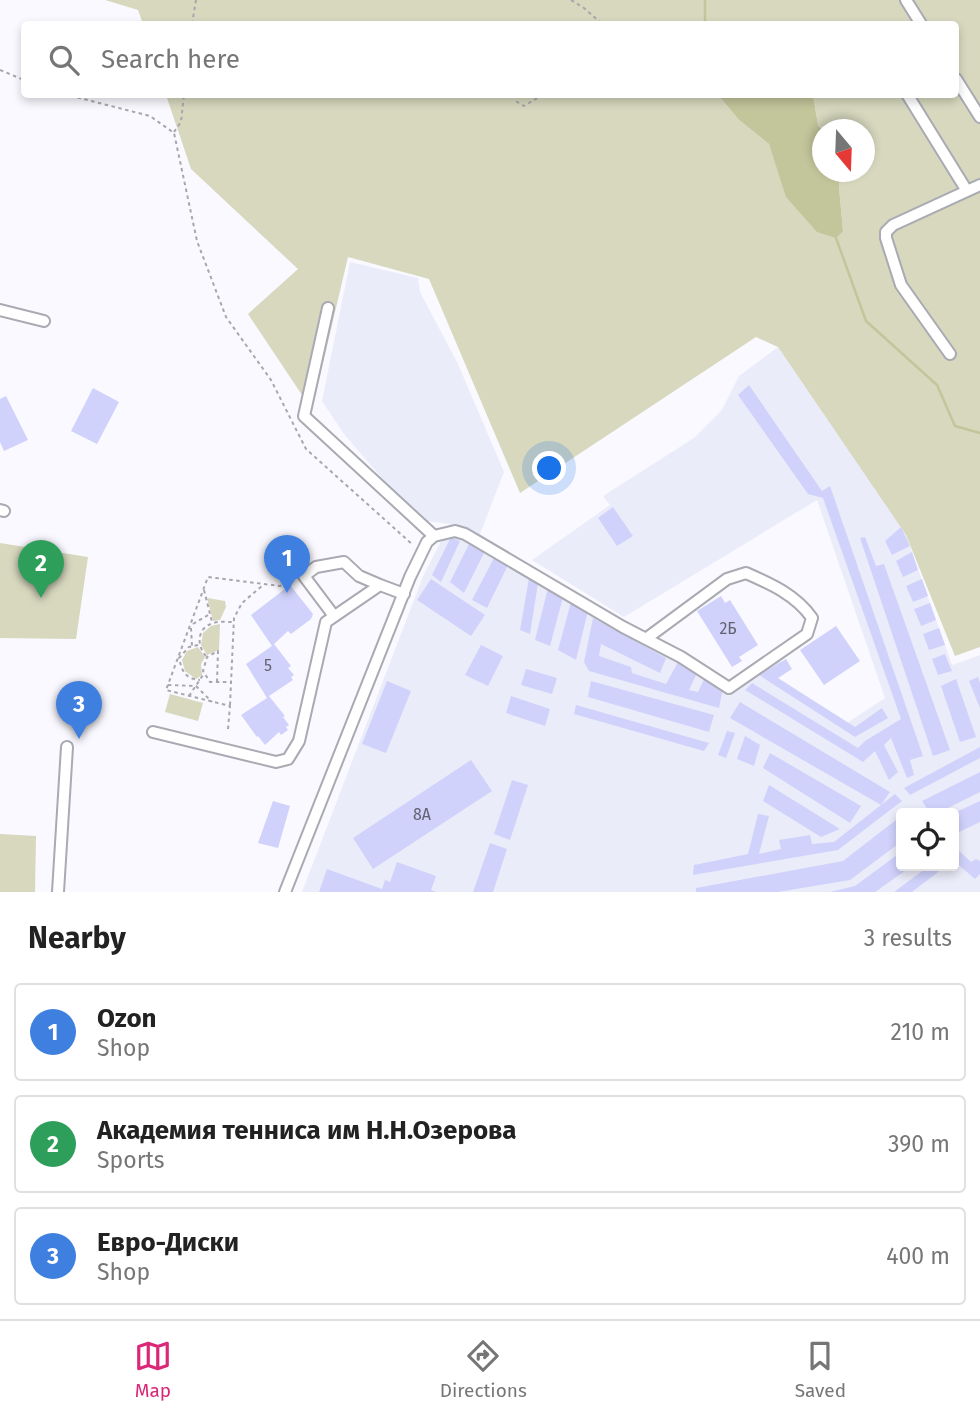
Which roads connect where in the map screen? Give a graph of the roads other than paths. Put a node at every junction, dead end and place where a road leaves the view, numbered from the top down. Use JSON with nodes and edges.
{"nodes":[{"id":1,"x":906,"y":0,"type":"edge"},
{"id":2,"x":919,"y":21,"type":"edge"},
{"id":3,"x":959,"y":84,"type":"edge"},
{"id":4,"x":909,"y":98,"type":"edge"},
{"id":5,"x":980,"y":117,"type":"edge"},
{"id":6,"x":980,"y":185,"type":"edge"},
{"id":7,"x":967,"y":191,"type":"junction"},
{"id":8,"x":328,"y":308,"type":"dead end"},
{"id":9,"x":0,"y":310,"type":"edge"},
{"id":10,"x":44,"y":321,"type":"dead end"},
{"id":11,"x":950,"y":354,"type":"dead end"},
{"id":12,"x":434,"y":536,"type":"junction"},
{"id":13,"x":380,"y":584,"type":"junction"},
{"id":14,"x":404,"y":594,"type":"junction"},
{"id":15,"x":334,"y":616,"type":"junction"},
{"id":16,"x":647,"y":638,"type":"junction"},
{"id":17,"x":153,"y":732,"type":"dead end"},
{"id":18,"x":67,"y":747,"type":"dead end"},
{"id":19,"x":58,"y":892,"type":"edge"},
{"id":20,"x":285,"y":892,"type":"edge"}],
"edges":[{"from":1,"to":2,"type":"street"},
{"from":3,"to":5,"type":"street"},
{"from":4,"to":7,"type":"street"},
{"from":6,"to":7,"type":"street"},
{"from":7,"to":11,"type":"street"},
{"from":8,"to":12,"type":"street"},
{"from":9,"to":10,"type":"street"},
{"from":12,"to":14,"type":"street"},
{"from":12,"to":16,"type":"street"},
{"from":13,"to":14,"type":"street"},
{"from":13,"to":15,"type":"street"},
{"from":13,"to":15,"type":"street"},
{"from":14,"to":20,"type":"street"},
{"from":15,"to":17,"type":"street"},
{"from":16,"to":16,"type":"street"},
{"from":18,"to":19,"type":"street"}]}
